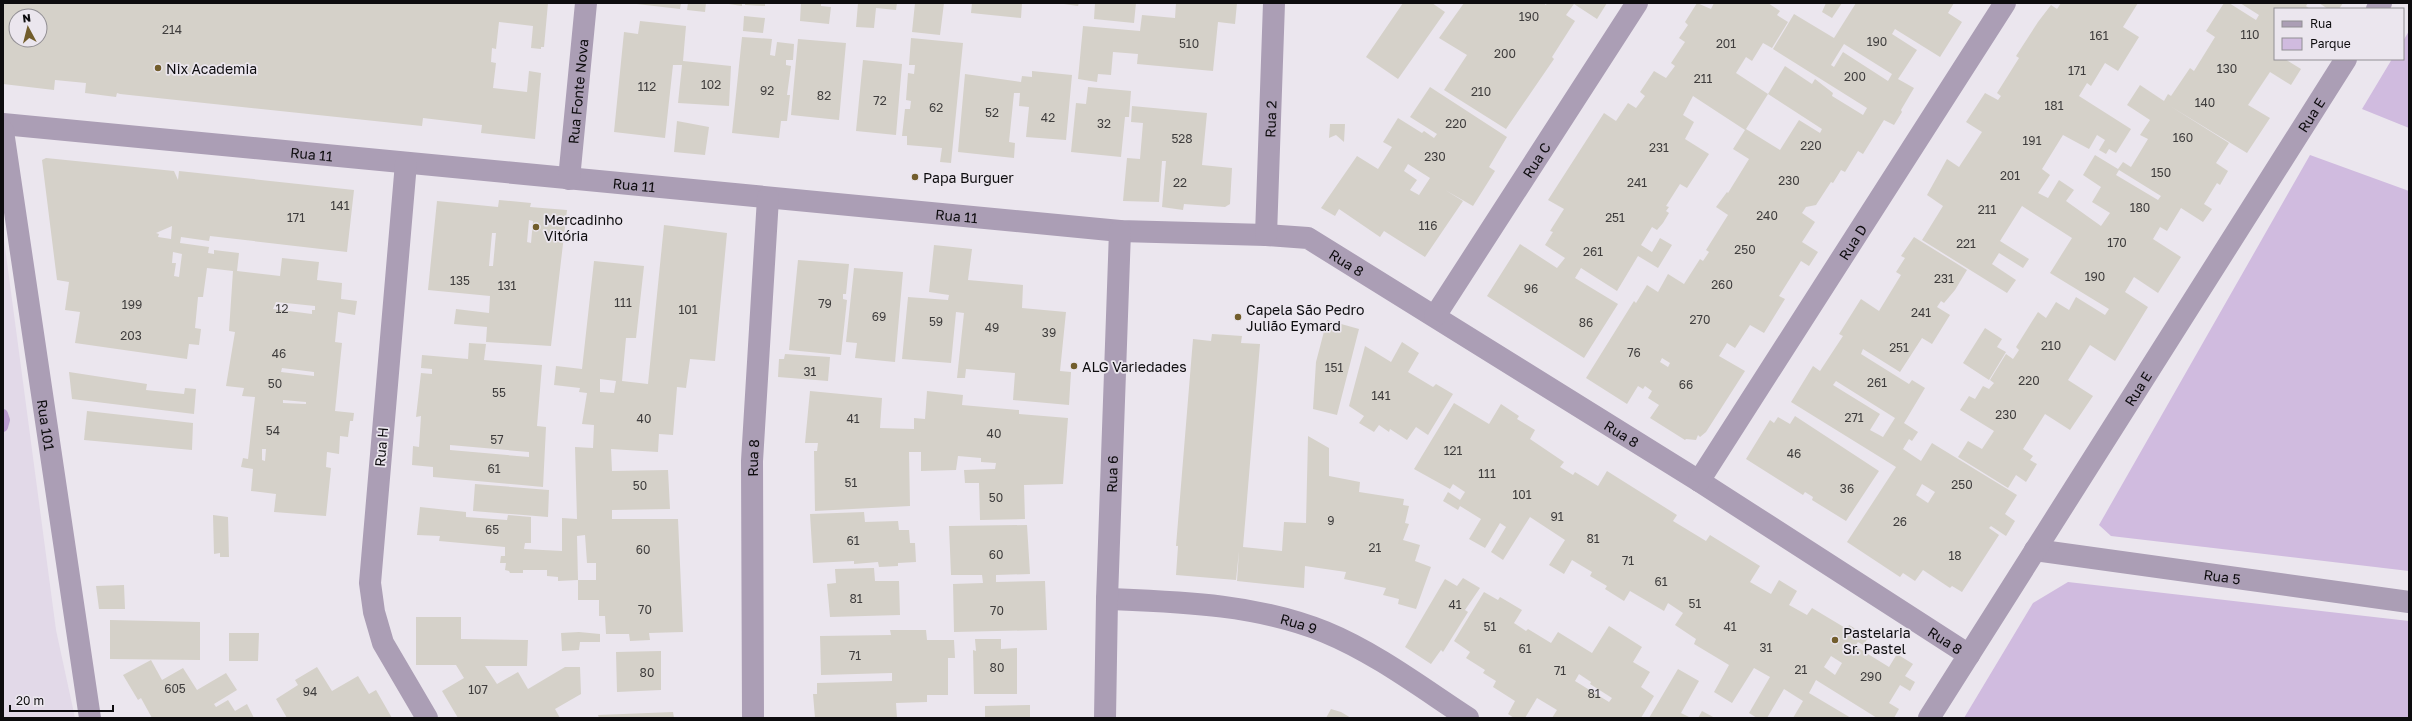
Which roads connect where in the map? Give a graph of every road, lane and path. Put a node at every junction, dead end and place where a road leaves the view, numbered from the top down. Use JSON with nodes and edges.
{"nodes":[{"id":1,"x":586,"y":3,"type":"edge"},
{"id":2,"x":1274,"y":3,"type":"edge"},
{"id":3,"x":1637,"y":3,"type":"edge"},
{"id":4,"x":2005,"y":3,"type":"edge"},
{"id":5,"x":2345,"y":60,"type":"edge"},
{"id":6,"x":3,"y":124,"type":"edge"},
{"id":7,"x":3,"y":131,"type":"edge"},
{"id":8,"x":406,"y":163,"type":"junction"},
{"id":9,"x":569,"y":179,"type":"junction"},
{"id":10,"x":768,"y":198,"type":"junction"},
{"id":11,"x":1120,"y":231,"type":"junction"},
{"id":12,"x":1266,"y":235,"type":"junction"},
{"id":13,"x":1435,"y":316,"type":"junction"},
{"id":14,"x":1699,"y":481,"type":"junction"},
{"id":15,"x":2035,"y":550,"type":"junction"},
{"id":16,"x":1107,"y":598,"type":"junction"},
{"id":17,"x":2409,"y":602,"type":"edge"},
{"id":18,"x":1969,"y":655,"type":"junction"},
{"id":19,"x":90,"y":718,"type":"edge"},
{"id":20,"x":427,"y":718,"type":"edge"},
{"id":21,"x":753,"y":718,"type":"edge"},
{"id":22,"x":1105,"y":718,"type":"edge"},
{"id":23,"x":1468,"y":718,"type":"edge"},
{"id":24,"x":1929,"y":718,"type":"edge"}],
"edges":[{"from":1,"to":9,"type":"street","name":"Rua Fonte Nova"},
{"from":2,"to":12,"type":"street","name":"Rua 2"},
{"from":3,"to":13,"type":"street","name":"Rua C"},
{"from":4,"to":14,"type":"street","name":"Rua D"},
{"from":5,"to":15,"type":"street","name":"Rua E"},
{"from":6,"to":8,"type":"street","name":"Rua 11"},
{"from":7,"to":19,"type":"street","name":"Rua 101"},
{"from":8,"to":9,"type":"street","name":"Rua 11"},
{"from":8,"to":20,"type":"street","name":"Rua H"},
{"from":9,"to":10,"type":"street","name":"Rua 11"},
{"from":10,"to":11,"type":"street","name":"Rua 11"},
{"from":10,"to":21,"type":"street","name":"Rua 8"},
{"from":11,"to":12,"type":"street","name":"Rua 11"},
{"from":11,"to":16,"type":"street","name":"Rua 6"},
{"from":12,"to":13,"type":"street","name":"Rua 8"},
{"from":13,"to":14,"type":"street","name":"Rua 8"},
{"from":14,"to":18,"type":"street","name":"Rua 8"},
{"from":15,"to":17,"type":"street","name":"Rua 5"},
{"from":15,"to":18,"type":"street","name":"Rua E"},
{"from":16,"to":22,"type":"street","name":"Rua 6"},
{"from":16,"to":23,"type":"street","name":"Rua 9"},
{"from":18,"to":24,"type":"street","name":"Rua E"}]}
